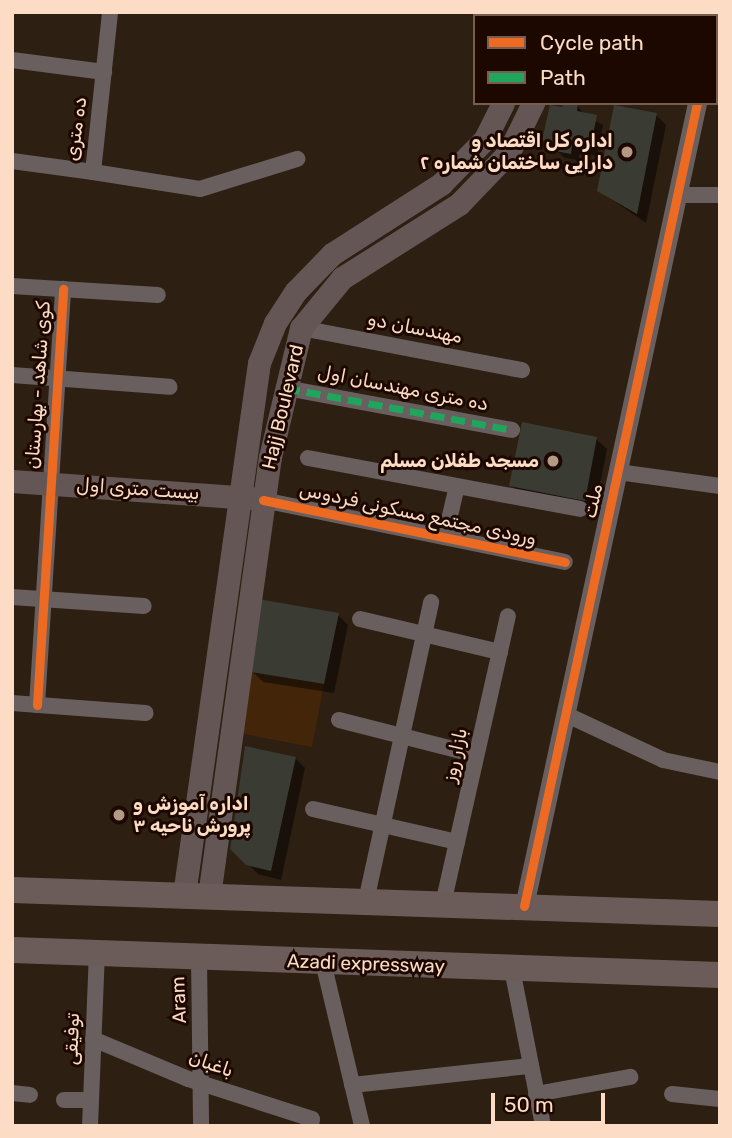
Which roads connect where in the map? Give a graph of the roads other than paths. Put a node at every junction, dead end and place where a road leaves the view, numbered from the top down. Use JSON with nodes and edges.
{"nodes":[{"id":1,"x":110,"y":12,"type":"edge"},
{"id":2,"x":12,"y":60,"type":"edge"},
{"id":3,"x":104,"y":72,"type":"junction"},
{"id":4,"x":502,"y":105,"type":"edge"},
{"id":5,"x":532,"y":105,"type":"edge"},
{"id":6,"x":697,"y":105,"type":"edge"},
{"id":7,"x":297,"y":159,"type":"dead end"},
{"id":8,"x":12,"y":161,"type":"edge"},
{"id":9,"x":93,"y":172,"type":"junction"},
{"id":10,"x":678,"y":195,"type":"junction"},
{"id":11,"x":720,"y":195,"type":"edge"},
{"id":12,"x":12,"y":286,"type":"edge"},
{"id":13,"x":63,"y":289,"type":"junction"},
{"id":14,"x":158,"y":295,"type":"dead end"},
{"id":15,"x":300,"y":328,"type":"junction"},
{"id":16,"x":522,"y":370,"type":"dead end"},
{"id":17,"x":12,"y":375,"type":"edge"},
{"id":18,"x":56,"y":378,"type":"junction"},
{"id":19,"x":170,"y":387,"type":"dead end"},
{"id":20,"x":286,"y":388,"type":"junction"},
{"id":21,"x":512,"y":430,"type":"dead end"},
{"id":22,"x":308,"y":457,"type":"dead end"},
{"id":23,"x":618,"y":472,"type":"junction"},
{"id":24,"x":12,"y":481,"type":"edge"},
{"id":25,"x":48,"y":483,"type":"junction"},
{"id":26,"x":457,"y":485,"type":"junction"},
{"id":27,"x":720,"y":486,"type":"edge"},
{"id":28,"x":237,"y":496,"type":"junction"},
{"id":29,"x":264,"y":500,"type":"junction"},
{"id":30,"x":580,"y":509,"type":"dead end"},
{"id":31,"x":446,"y":537,"type":"junction"},
{"id":32,"x":565,"y":562,"type":"dead end"},
{"id":33,"x":12,"y":597,"type":"edge"},
{"id":34,"x":42,"y":599,"type":"junction"},
{"id":35,"x":431,"y":602,"type":"dead end"},
{"id":36,"x":144,"y":606,"type":"dead end"},
{"id":37,"x":508,"y":616,"type":"dead end"},
{"id":38,"x":360,"y":619,"type":"dead end"},
{"id":39,"x":425,"y":634,"type":"junction"},
{"id":40,"x":500,"y":652,"type":"junction"},
{"id":41,"x":12,"y":703,"type":"edge"},
{"id":42,"x":37,"y":705,"type":"junction"},
{"id":43,"x":146,"y":713,"type":"dead end"},
{"id":44,"x":565,"y":714,"type":"junction"},
{"id":45,"x":339,"y":720,"type":"dead end"},
{"id":46,"x":402,"y":737,"type":"junction"},
{"id":47,"x":476,"y":755,"type":"junction"},
{"id":48,"x":720,"y":772,"type":"edge"},
{"id":49,"x":313,"y":809,"type":"dead end"},
{"id":50,"x":383,"y":825,"type":"junction"},
{"id":51,"x":457,"y":842,"type":"junction"},
{"id":52,"x":189,"y":858,"type":"junction"},
{"id":53,"x":214,"y":859,"type":"junction"},
{"id":54,"x":12,"y":890,"type":"edge"},
{"id":55,"x":197,"y":896,"type":"junction"},
{"id":56,"x":366,"y":901,"type":"junction"},
{"id":57,"x":443,"y":904,"type":"junction"},
{"id":58,"x":524,"y":906,"type":"junction"},
{"id":59,"x":720,"y":914,"type":"edge"},
{"id":60,"x":12,"y":950,"type":"edge"},
{"id":61,"x":97,"y":953,"type":"junction"},
{"id":62,"x":199,"y":957,"type":"junction"},
{"id":63,"x":323,"y":962,"type":"junction"},
{"id":64,"x":512,"y":969,"type":"junction"},
{"id":65,"x":720,"y":975,"type":"edge"},
{"id":66,"x":93,"y":1039,"type":"junction"},
{"id":67,"x":531,"y":1066,"type":"junction"},
{"id":68,"x":630,"y":1077,"type":"dead end"},
{"id":69,"x":203,"y":1082,"type":"junction"},
{"id":70,"x":352,"y":1085,"type":"junction"},
{"id":71,"x":12,"y":1093,"type":"edge"},
{"id":72,"x":536,"y":1094,"type":"junction"},
{"id":73,"x":672,"y":1094,"type":"dead end"},
{"id":74,"x":30,"y":1095,"type":"dead end"},
{"id":75,"x":720,"y":1099,"type":"edge"},
{"id":76,"x":64,"y":1100,"type":"dead end"},
{"id":77,"x":91,"y":1100,"type":"junction"},
{"id":78,"x":90,"y":1126,"type":"edge"},
{"id":79,"x":201,"y":1126,"type":"edge"},
{"id":80,"x":312,"y":1126,"type":"edge"},
{"id":81,"x":362,"y":1126,"type":"edge"},
{"id":82,"x":543,"y":1126,"type":"edge"}],
"edges":[{"from":1,"to":3,"type":"street","name":"ده متری"},
{"from":2,"to":3,"type":"street"},
{"from":3,"to":9,"type":"street","name":"ده متری"},
{"from":4,"to":28,"type":"main road","name":"Hajj Boulevard"},
{"from":5,"to":15,"type":"main road","name":"Hajj Boulevard"},
{"from":6,"to":10,"type":"street","name":"ملت"},
{"from":7,"to":9,"type":"street"},
{"from":8,"to":9,"type":"street","name":"ده متری"},
{"from":10,"to":11,"type":"street"},
{"from":10,"to":23,"type":"street","name":"ملت"},
{"from":12,"to":13,"type":"street"},
{"from":13,"to":14,"type":"street"},
{"from":13,"to":18,"type":"street","name":"کوی شاهد - بهارستان"},
{"from":15,"to":16,"type":"street","name":"مهندسان دو"},
{"from":15,"to":20,"type":"main road","name":"Hajj Boulevard"},
{"from":17,"to":18,"type":"street"},
{"from":18,"to":19,"type":"street"},
{"from":18,"to":25,"type":"street","name":"کوی شاهد - بهارستان"},
{"from":20,"to":21,"type":"street","name":"ده متری مهندسان اول"},
{"from":20,"to":29,"type":"main road","name":"Hajj Boulevard"},
{"from":22,"to":26,"type":"street"},
{"from":23,"to":27,"type":"street","name":"ملت"},
{"from":23,"to":44,"type":"street","name":"ملت"},
{"from":24,"to":25,"type":"main road","name":"بیست متری اول"},
{"from":25,"to":28,"type":"main road","name":"بیست متری اول"},
{"from":25,"to":34,"type":"street","name":"کوی شاهد - بهارستان"},
{"from":26,"to":30,"type":"street"},
{"from":26,"to":31,"type":"street"},
{"from":28,"to":29,"type":"main road","name":"بیست متری اول"},
{"from":28,"to":52,"type":"main road","name":"Hajj Boulevard"},
{"from":29,"to":31,"type":"street","name":"ورودی مجتمع مسکونی فردوس"},
{"from":29,"to":53,"type":"main road","name":"Hajj Boulevard"},
{"from":31,"to":32,"type":"street","name":"ورودی مجتمع مسکونی فردوس"},
{"from":33,"to":34,"type":"street"},
{"from":34,"to":36,"type":"street"},
{"from":34,"to":42,"type":"street","name":"کوی شاهد - بهارستان"},
{"from":35,"to":39,"type":"street"},
{"from":37,"to":40,"type":"street","name":"بازار روز"},
{"from":38,"to":39,"type":"street"},
{"from":39,"to":40,"type":"street"},
{"from":39,"to":46,"type":"street"},
{"from":40,"to":47,"type":"street","name":"بازار روز"},
{"from":41,"to":42,"type":"street"},
{"from":42,"to":43,"type":"street"},
{"from":44,"to":48,"type":"street"},
{"from":44,"to":58,"type":"street","name":"ملت"},
{"from":45,"to":46,"type":"street"},
{"from":46,"to":47,"type":"street"},
{"from":46,"to":50,"type":"street"},
{"from":47,"to":51,"type":"street","name":"بازار روز"},
{"from":49,"to":50,"type":"street"},
{"from":50,"to":51,"type":"street"},
{"from":50,"to":56,"type":"street"},
{"from":51,"to":57,"type":"street","name":"بازار روز"},
{"from":52,"to":53,"type":"main road"},
{"from":52,"to":55,"type":"main road","name":"Hajj Boulevard"},
{"from":53,"to":55,"type":"main road","name":"Hajj Boulevard"},
{"from":54,"to":55,"type":"highway"},
{"from":55,"to":56,"type":"highway"},
{"from":56,"to":57,"type":"highway"},
{"from":57,"to":58,"type":"highway"},
{"from":58,"to":59,"type":"highway"},
{"from":60,"to":61,"type":"highway","name":"Azadi expressway"},
{"from":61,"to":62,"type":"highway","name":"Azadi expressway"},
{"from":61,"to":66,"type":"street","name":"توفیقی"},
{"from":62,"to":63,"type":"highway","name":"Azadi expressway"},
{"from":62,"to":69,"type":"street","name":"Aram"},
{"from":63,"to":64,"type":"highway","name":"Azadi expressway"},
{"from":63,"to":70,"type":"street"},
{"from":64,"to":65,"type":"highway","name":"Azadi expressway"},
{"from":64,"to":67,"type":"street"},
{"from":66,"to":69,"type":"street","name":"باغبان"},
{"from":66,"to":77,"type":"street","name":"توفیقی"},
{"from":67,"to":70,"type":"street"},
{"from":67,"to":72,"type":"street"},
{"from":68,"to":72,"type":"street"},
{"from":69,"to":79,"type":"street","name":"Aram"},
{"from":69,"to":80,"type":"street","name":"باغبان"},
{"from":70,"to":81,"type":"street"},
{"from":71,"to":74,"type":"street"},
{"from":72,"to":82,"type":"street"},
{"from":73,"to":75,"type":"street"},
{"from":76,"to":77,"type":"street"},
{"from":77,"to":78,"type":"street","name":"توفیقی"}]}
